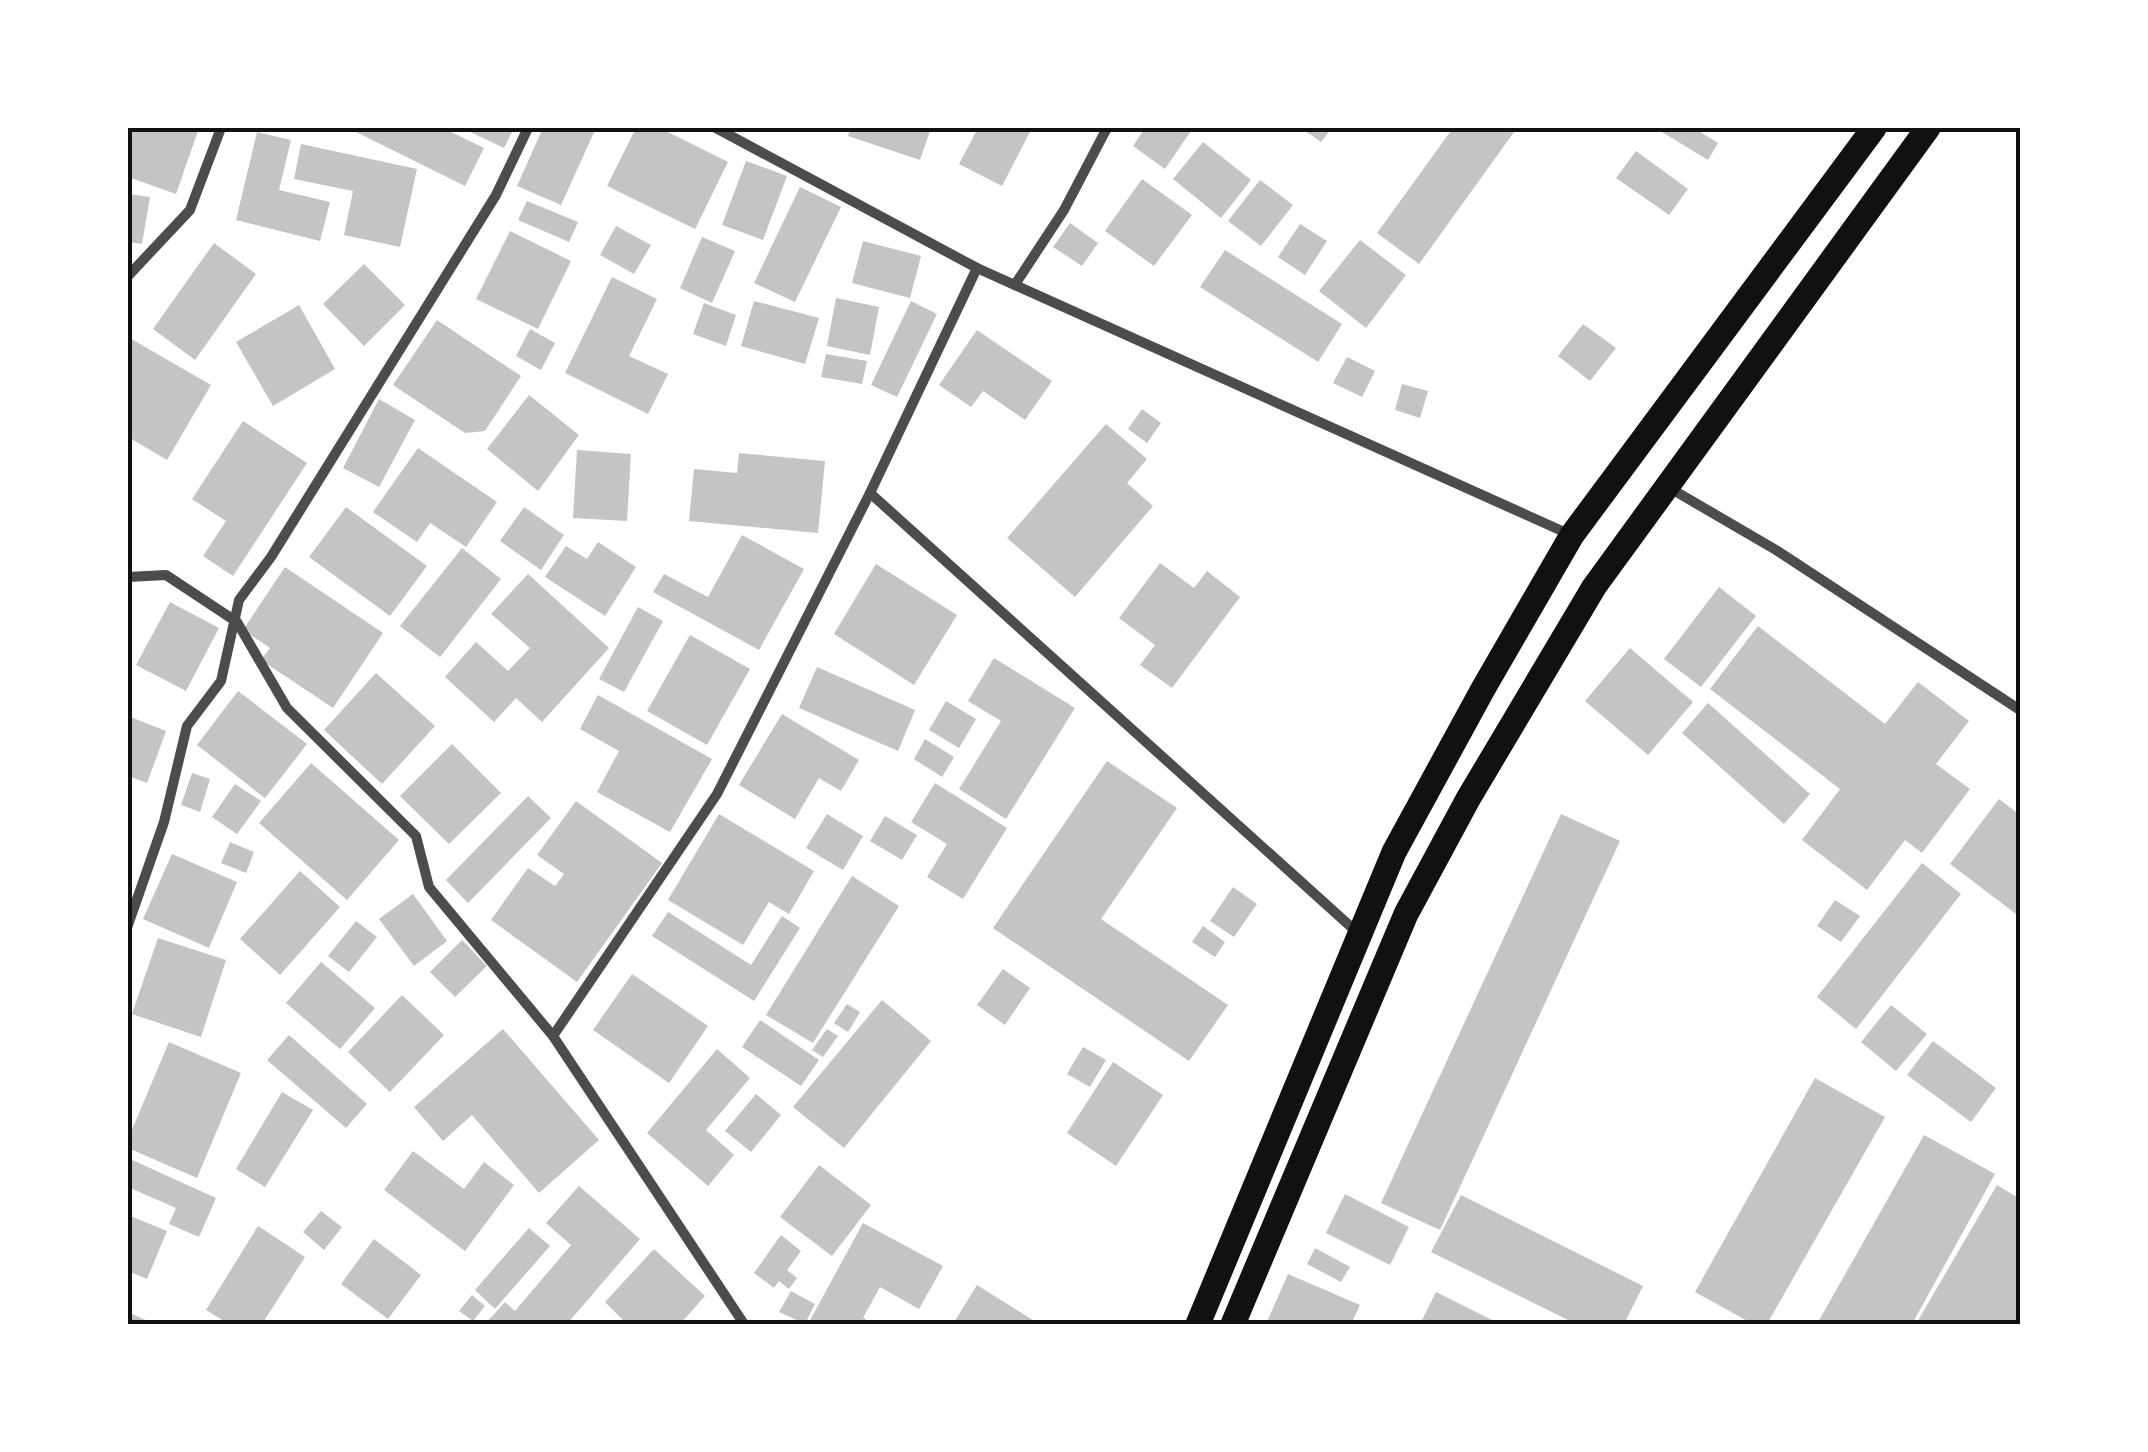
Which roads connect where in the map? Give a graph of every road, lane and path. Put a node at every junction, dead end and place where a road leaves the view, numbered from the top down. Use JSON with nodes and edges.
{"nodes":[{"id":1,"x":221,"y":128,"type":"edge"},
{"id":2,"x":528,"y":128,"type":"edge"},
{"id":3,"x":716,"y":128,"type":"edge"},
{"id":4,"x":1107,"y":128,"type":"edge"},
{"id":5,"x":1874,"y":128,"type":"edge"},
{"id":6,"x":1928,"y":128,"type":"edge"},
{"id":7,"x":976,"y":268,"type":"junction"},
{"id":8,"x":128,"y":276,"type":"edge"},
{"id":9,"x":1016,"y":283,"type":"junction"},
{"id":10,"x":1667,"y":486,"type":"junction"},
{"id":11,"x":870,"y":493,"type":"junction"},
{"id":12,"x":1572,"y":535,"type":"junction"},
{"id":13,"x":128,"y":577,"type":"edge"},
{"id":14,"x":236,"y":622,"type":"junction"},
{"id":15,"x":2020,"y":710,"type":"edge"},
{"id":16,"x":128,"y":924,"type":"edge"},
{"id":17,"x":1361,"y":936,"type":"junction"},
{"id":18,"x":552,"y":1036,"type":"junction"},
{"id":19,"x":744,"y":1324,"type":"edge"},
{"id":20,"x":1198,"y":1324,"type":"edge"},
{"id":21,"x":1233,"y":1324,"type":"edge"}],
"edges":[{"from":1,"to":8,"type":"street"},
{"from":2,"to":14,"type":"street"},
{"from":3,"to":7,"type":"street"},
{"from":4,"to":9,"type":"street"},
{"from":5,"to":12,"type":"main road"},
{"from":6,"to":10,"type":"main road"},
{"from":7,"to":9,"type":"street"},
{"from":7,"to":11,"type":"street"},
{"from":9,"to":12,"type":"street"},
{"from":10,"to":15,"type":"street"},
{"from":10,"to":21,"type":"main road"},
{"from":11,"to":17,"type":"street"},
{"from":11,"to":18,"type":"street"},
{"from":12,"to":17,"type":"main road"},
{"from":13,"to":14,"type":"street"},
{"from":14,"to":16,"type":"street"},
{"from":14,"to":18,"type":"street"},
{"from":17,"to":20,"type":"main road"},
{"from":18,"to":19,"type":"street"}]}
